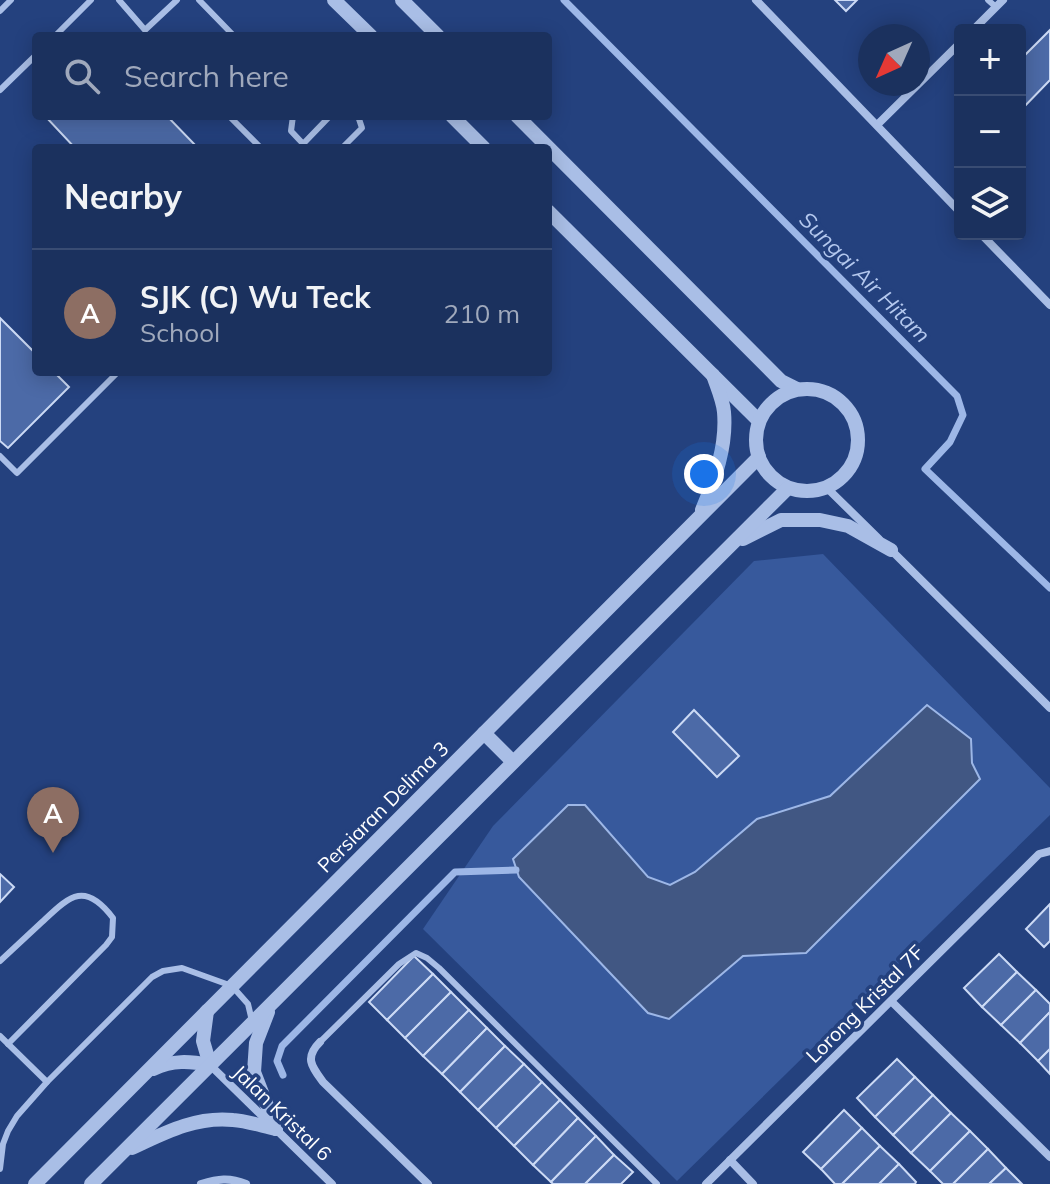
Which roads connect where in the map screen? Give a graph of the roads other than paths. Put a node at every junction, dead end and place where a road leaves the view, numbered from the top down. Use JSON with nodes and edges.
{"nodes":[{"id":1,"x":11,"y":0,"type":"edge"},
{"id":2,"x":91,"y":0,"type":"edge"},
{"id":3,"x":119,"y":0,"type":"edge"},
{"id":4,"x":177,"y":0,"type":"edge"},
{"id":5,"x":199,"y":0,"type":"edge"},
{"id":6,"x":334,"y":0,"type":"edge"},
{"id":7,"x":402,"y":0,"type":"edge"},
{"id":8,"x":756,"y":0,"type":"edge"},
{"id":9,"x":988,"y":0,"type":"edge"},
{"id":10,"x":999,"y":4,"type":"edge"},
{"id":11,"x":0,"y":11,"type":"edge"},
{"id":12,"x":979,"y":24,"type":"edge"},
{"id":13,"x":145,"y":30,"type":"joint"},
{"id":14,"x":59,"y":32,"type":"edge"},
{"id":15,"x":230,"y":32,"type":"edge"},
{"id":16,"x":367,"y":32,"type":"edge"},
{"id":17,"x":434,"y":32,"type":"edge"},
{"id":18,"x":954,"y":49,"type":"edge"},
{"id":19,"x":32,"y":59,"type":"edge"},
{"id":20,"x":0,"y":90,"type":"edge"},
{"id":21,"x":233,"y":120,"type":"edge"},
{"id":22,"x":292,"y":120,"type":"edge"},
{"id":23,"x":327,"y":120,"type":"edge"},
{"id":24,"x":359,"y":120,"type":"edge"},
{"id":25,"x":456,"y":120,"type":"edge"},
{"id":26,"x":521,"y":120,"type":"edge"},
{"id":27,"x":877,"y":125,"type":"junction"},
{"id":28,"x":257,"y":144,"type":"edge"},
{"id":29,"x":303,"y":144,"type":"edge"},
{"id":30,"x":307,"y":144,"type":"edge"},
{"id":31,"x":346,"y":144,"type":"edge"},
{"id":32,"x":480,"y":144,"type":"edge"},
{"id":33,"x":545,"y":144,"type":"edge"},
{"id":34,"x":552,"y":151,"type":"edge"},
{"id":35,"x":954,"y":206,"type":"edge"},
{"id":36,"x":552,"y":215,"type":"edge"},
{"id":37,"x":987,"y":240,"type":"edge"},
{"id":38,"x":1050,"y":305,"type":"edge"},
{"id":39,"x":713,"y":374,"type":"junction"},
{"id":40,"x":114,"y":376,"type":"edge"},
{"id":41,"x":797,"y":389,"type":"junction"},
{"id":42,"x":759,"y":421,"type":"junction"},
{"id":43,"x":0,"y":456,"type":"edge"},
{"id":44,"x":759,"y":457,"type":"junction"},
{"id":45,"x":788,"y":488,"type":"junction"},
{"id":46,"x":827,"y":488,"type":"junction"},
{"id":47,"x":699,"y":518,"type":"junction"},
{"id":48,"x":729,"y":547,"type":"junction"},
{"id":49,"x":891,"y":550,"type":"junction"},
{"id":50,"x":1050,"y":708,"type":"edge"},
{"id":51,"x":484,"y":733,"type":"junction"},
{"id":52,"x":513,"y":762,"type":"junction"},
{"id":53,"x":1050,"y":851,"type":"edge"},
{"id":54,"x":0,"y":961,"type":"edge"},
{"id":55,"x":232,"y":986,"type":"junction"},
{"id":56,"x":891,"y":1001,"type":"junction"},
{"id":57,"x":271,"y":1005,"type":"junction"},
{"id":58,"x":207,"y":1011,"type":"junction"},
{"id":59,"x":252,"y":1023,"type":"junction"},
{"id":60,"x":0,"y":1036,"type":"edge"},
{"id":61,"x":320,"y":1042,"type":"joint"},
{"id":62,"x":8,"y":1044,"type":"junction"},
{"id":63,"x":210,"y":1065,"type":"junction"},
{"id":64,"x":146,"y":1073,"type":"junction"},
{"id":65,"x":47,"y":1082,"type":"junction"},
{"id":66,"x":276,"y":1129,"type":"junction"},
{"id":67,"x":124,"y":1151,"type":"junction"},
{"id":68,"x":1050,"y":1157,"type":"edge"},
{"id":69,"x":730,"y":1160,"type":"junction"},
{"id":70,"x":0,"y":1169,"type":"edge"},
{"id":71,"x":35,"y":1184,"type":"edge"},
{"id":72,"x":91,"y":1184,"type":"edge"},
{"id":73,"x":201,"y":1184,"type":"edge"},
{"id":74,"x":245,"y":1184,"type":"edge"},
{"id":75,"x":332,"y":1184,"type":"edge"},
{"id":76,"x":428,"y":1184,"type":"edge"},
{"id":77,"x":657,"y":1184,"type":"edge"},
{"id":78,"x":706,"y":1184,"type":"edge"},
{"id":79,"x":753,"y":1184,"type":"edge"}],
"edges":[{"from":1,"to":11,"type":"lane"},
{"from":2,"to":14,"type":"lane"},
{"from":3,"to":13,"type":"lane"},
{"from":4,"to":13,"type":"lane"},
{"from":5,"to":15,"type":"lane"},
{"from":6,"to":16,"type":"street"},
{"from":7,"to":17,"type":"street"},
{"from":8,"to":27,"type":"street"},
{"from":9,"to":10,"type":"lane"},
{"from":10,"to":12,"type":"street"},
{"from":18,"to":27,"type":"street"},
{"from":19,"to":20,"type":"lane"},
{"from":21,"to":28,"type":"lane"},
{"from":22,"to":29,"type":"lane"},
{"from":23,"to":30,"type":"lane"},
{"from":24,"to":31,"type":"lane"},
{"from":25,"to":32,"type":"street"},
{"from":26,"to":33,"type":"street"},
{"from":27,"to":35,"type":"street"},
{"from":34,"to":41,"type":"street"},
{"from":36,"to":39,"type":"street"},
{"from":37,"to":38,"type":"street"},
{"from":39,"to":42,"type":"street"},
{"from":39,"to":47,"type":"street"},
{"from":40,"to":43,"type":"lane"},
{"from":41,"to":42,"type":"street"},
{"from":41,"to":46,"type":"street"},
{"from":42,"to":44,"type":"street"},
{"from":44,"to":45,"type":"street"},
{"from":44,"to":47,"type":"street","name":"Persiaran Delima 3"},
{"from":45,"to":46,"type":"street"},
{"from":45,"to":48,"type":"street"},
{"from":46,"to":49,"type":"street"},
{"from":47,"to":51,"type":"street","name":"Persiaran Delima 3"},
{"from":48,"to":49,"type":"street"},
{"from":48,"to":52,"type":"street"},
{"from":49,"to":50,"type":"street"},
{"from":51,"to":52,"type":"street"},
{"from":51,"to":55,"type":"street","name":"Persiaran Delima 3"},
{"from":52,"to":57,"type":"street"},
{"from":53,"to":56,"type":"street","name":"Lorong Kristal 7F"},
{"from":54,"to":62,"type":"lane"},
{"from":55,"to":58,"type":"street","name":"Persiaran Delima 3"},
{"from":55,"to":59,"type":"lane"},
{"from":55,"to":65,"type":"lane"},
{"from":56,"to":68,"type":"street"},
{"from":56,"to":69,"type":"street","name":"Lorong Kristal 7F"},
{"from":57,"to":59,"type":"street"},
{"from":57,"to":66,"type":"street"},
{"from":58,"to":63,"type":"street"},
{"from":58,"to":64,"type":"street","name":"Persiaran Delima 3"},
{"from":59,"to":63,"type":"street"},
{"from":60,"to":62,"type":"lane"},
{"from":61,"to":76,"type":"street"},
{"from":61,"to":77,"type":"lane"},
{"from":62,"to":65,"type":"lane"},
{"from":63,"to":64,"type":"street"},
{"from":63,"to":66,"type":"street","name":"Jalan Kristal 6"},
{"from":63,"to":67,"type":"street"},
{"from":64,"to":71,"type":"street","name":"Persiaran Delima 3"},
{"from":65,"to":70,"type":"lane"},
{"from":66,"to":67,"type":"street"},
{"from":66,"to":75,"type":"street","name":"Jalan Kristal 6"},
{"from":67,"to":72,"type":"street"},
{"from":69,"to":78,"type":"street","name":"Lorong Kristal 7F"},
{"from":69,"to":79,"type":"street"},
{"from":73,"to":74,"type":"street"}]}
